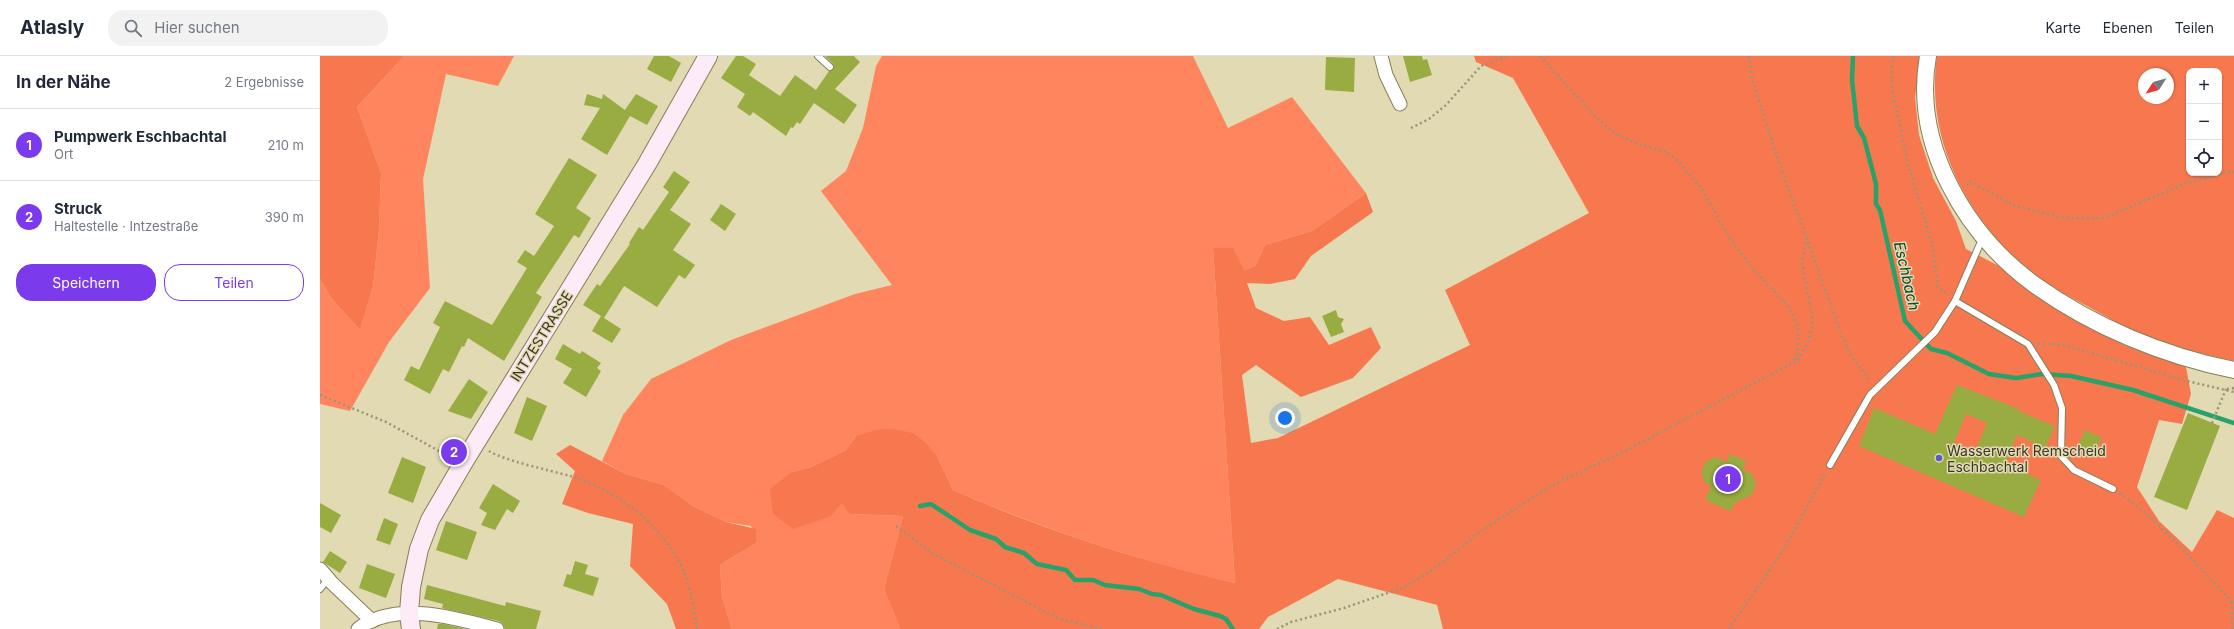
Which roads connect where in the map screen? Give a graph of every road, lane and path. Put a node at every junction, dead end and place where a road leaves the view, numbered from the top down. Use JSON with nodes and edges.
{"nodes":[{"id":1,"x":708,"y":56,"type":"edge"},
{"id":2,"x":818,"y":56,"type":"edge"},
{"id":3,"x":1381,"y":56,"type":"edge"},
{"id":4,"x":1507,"y":56,"type":"edge"},
{"id":5,"x":1540,"y":56,"type":"edge"},
{"id":6,"x":1749,"y":56,"type":"edge"},
{"id":7,"x":1894,"y":56,"type":"edge"},
{"id":8,"x":1928,"y":56,"type":"edge"},
{"id":9,"x":830,"y":67,"type":"dead end"},
{"id":10,"x":1400,"y":104,"type":"dead end"},
{"id":11,"x":1411,"y":128,"type":"dead end"},
{"id":12,"x":2234,"y":172,"type":"edge"},
{"id":13,"x":1960,"y":202,"type":"junction"},
{"id":14,"x":1984,"y":236,"type":"junction"},
{"id":15,"x":1807,"y":239,"type":"junction"},
{"id":16,"x":1955,"y":301,"type":"junction"},
{"id":17,"x":2028,"y":344,"type":"junction"},
{"id":18,"x":1794,"y":362,"type":"junction"},
{"id":19,"x":2234,"y":370,"type":"edge"},
{"id":20,"x":1877,"y":388,"type":"junction"},
{"id":21,"x":2234,"y":388,"type":"edge"},
{"id":22,"x":2226,"y":389,"type":"junction"},
{"id":23,"x":2234,"y":392,"type":"edge"},
{"id":24,"x":320,"y":396,"type":"edge"},
{"id":25,"x":2212,"y":423,"type":"dead end"},
{"id":26,"x":475,"y":442,"type":"junction"},
{"id":27,"x":463,"y":462,"type":"junction"},
{"id":28,"x":1830,"y":465,"type":"joint"},
{"id":29,"x":2113,"y":489,"type":"joint"},
{"id":30,"x":896,"y":526,"type":"dead end"},
{"id":31,"x":323,"y":579,"type":"edge"},
{"id":32,"x":2233,"y":603,"type":"edge"},
{"id":33,"x":372,"y":621,"type":"junction"},
{"id":34,"x":410,"y":621,"type":"edge"},
{"id":35,"x":358,"y":629,"type":"edge"},
{"id":36,"x":497,"y":629,"type":"edge"},
{"id":37,"x":697,"y":629,"type":"edge"},
{"id":38,"x":1102,"y":629,"type":"edge"},
{"id":39,"x":1277,"y":629,"type":"edge"},
{"id":40,"x":1729,"y":629,"type":"edge"},
{"id":41,"x":2232,"y":629,"type":"edge"}],
"edges":[{"from":1,"to":26,"type":"main road","name":"INTZESTRASSE"},
{"from":2,"to":9,"type":"lane"},
{"from":3,"to":10,"type":"street"},
{"from":4,"to":11,"type":"path"},
{"from":5,"to":18,"type":"path"},
{"from":6,"to":15,"type":"path"},
{"from":7,"to":16,"type":"path"},
{"from":8,"to":13,"type":"street"},
{"from":12,"to":13,"type":"path"},
{"from":13,"to":14,"type":"street"},
{"from":14,"to":16,"type":"lane"},
{"from":14,"to":19,"type":"street"},
{"from":15,"to":18,"type":"path"},
{"from":15,"to":20,"type":"path"},
{"from":16,"to":17,"type":"lane"},
{"from":16,"to":20,"type":"lane"},
{"from":17,"to":22,"type":"path"},
{"from":17,"to":29,"type":"lane"},
{"from":18,"to":39,"type":"path"},
{"from":20,"to":28,"type":"lane"},
{"from":21,"to":22,"type":"path"},
{"from":22,"to":23,"type":"path"},
{"from":22,"to":25,"type":"path"},
{"from":24,"to":27,"type":"path"},
{"from":26,"to":27,"type":"main road","name":"INTZESTRASSE"},
{"from":26,"to":37,"type":"path"},
{"from":27,"to":34,"type":"main road","name":"INTZESTRASSE"},
{"from":28,"to":40,"type":"path"},
{"from":29,"to":32,"type":"path"},
{"from":30,"to":38,"type":"path"},
{"from":31,"to":33,"type":"street"},
{"from":32,"to":41,"type":"path"},
{"from":33,"to":34,"type":"street"},
{"from":33,"to":35,"type":"street"},
{"from":34,"to":36,"type":"street"}]}
